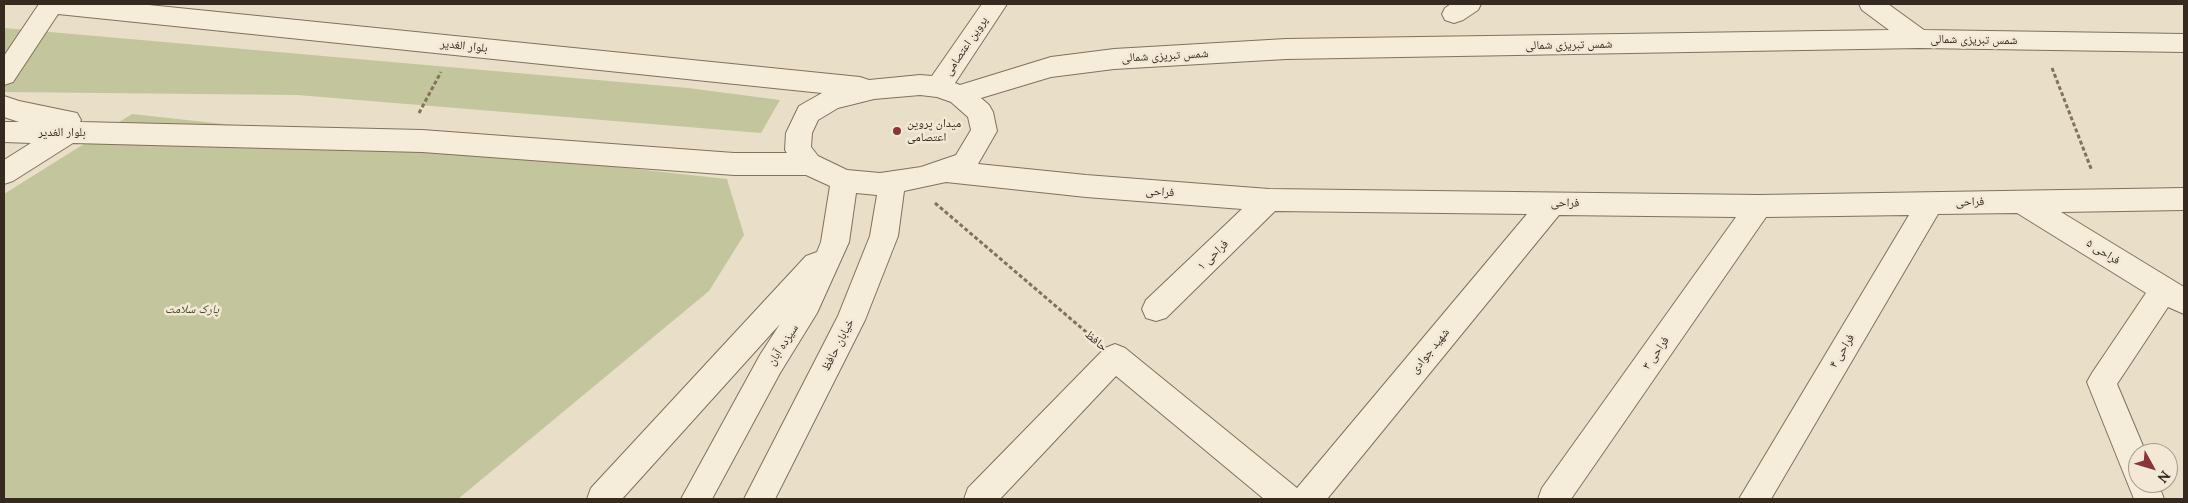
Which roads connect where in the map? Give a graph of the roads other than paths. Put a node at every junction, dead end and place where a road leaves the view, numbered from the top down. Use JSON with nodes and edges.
{"nodes":[{"id":1,"x":53,"y":4,"type":"edge"},
{"id":2,"x":995,"y":4,"type":"edge"},
{"id":3,"x":1870,"y":4,"type":"edge"},
{"id":4,"x":1919,"y":39,"type":"junction"},
{"id":5,"x":2184,"y":43,"type":"edge"},
{"id":6,"x":4,"y":76,"type":"edge"},
{"id":7,"x":874,"y":89,"type":"junction"},
{"id":8,"x":949,"y":91,"type":"junction"},
{"id":9,"x":4,"y":106,"type":"edge"},
{"id":10,"x":4,"y":132,"type":"edge"},
{"id":11,"x":122,"y":133,"type":"junction"},
{"id":12,"x":66,"y":134,"type":"junction"},
{"id":13,"x":809,"y":164,"type":"junction"},
{"id":14,"x":946,"y":171,"type":"junction"},
{"id":15,"x":4,"y":173,"type":"edge"},
{"id":16,"x":844,"y":181,"type":"junction"},
{"id":17,"x":901,"y":181,"type":"junction"},
{"id":18,"x":2184,"y":199,"type":"edge"},
{"id":19,"x":1269,"y":200,"type":"junction"},
{"id":20,"x":1553,"y":202,"type":"junction"},
{"id":21,"x":2022,"y":202,"type":"junction"},
{"id":22,"x":1930,"y":203,"type":"junction"},
{"id":23,"x":1759,"y":206,"type":"junction"},
{"id":24,"x":835,"y":242,"type":"junction"},
{"id":25,"x":2174,"y":296,"type":"edge"},
{"id":26,"x":1156,"y":309,"type":"dead end"},
{"id":27,"x":2128,"y":446,"type":"edge"},
{"id":28,"x":602,"y":499,"type":"edge"},
{"id":29,"x":696,"y":499,"type":"edge"},
{"id":30,"x":759,"y":499,"type":"edge"},
{"id":31,"x":978,"y":499,"type":"edge"},
{"id":32,"x":1287,"y":499,"type":"edge"},
{"id":33,"x":1308,"y":499,"type":"edge"},
{"id":34,"x":1553,"y":499,"type":"edge"},
{"id":35,"x":1754,"y":499,"type":"edge"}],
"edges":[{"from":1,"to":6,"type":"street"},
{"from":1,"to":7,"type":"street","name":"بلوار الغدیر"},
{"from":2,"to":8,"type":"street","name":"پروین اعتصامی"},
{"from":3,"to":4,"type":"street"},
{"from":4,"to":5,"type":"street","name":"شمس تبریزی شمالی"},
{"from":4,"to":8,"type":"street","name":"شمس تبریزی شمالی"},
{"from":7,"to":8,"type":"street"},
{"from":7,"to":13,"type":"street"},
{"from":8,"to":14,"type":"street"},
{"from":9,"to":11,"type":"street"},
{"from":10,"to":12,"type":"street","name":"بلوار الغدیر"},
{"from":11,"to":12,"type":"street","name":"بلوار الغدیر"},
{"from":11,"to":13,"type":"street","name":"بلوار الغدیر"},
{"from":12,"to":15,"type":"street"},
{"from":13,"to":16,"type":"street"},
{"from":14,"to":17,"type":"street"},
{"from":14,"to":19,"type":"street","name":"فراحی"},
{"from":16,"to":17,"type":"street"},
{"from":16,"to":24,"type":"street","name":"سیزده آبان"},
{"from":17,"to":30,"type":"street","name":"خیابان حافظ"},
{"from":18,"to":21,"type":"street","name":"فراحی"},
{"from":19,"to":20,"type":"street","name":"فراحی"},
{"from":19,"to":26,"type":"street","name":"فراحی ۱"},
{"from":20,"to":23,"type":"street","name":"فراحی"},
{"from":20,"to":33,"type":"street","name":"شهید جوادی"},
{"from":21,"to":22,"type":"street","name":"فراحی"},
{"from":21,"to":25,"type":"street","name":"فراحی ۵"},
{"from":22,"to":23,"type":"street","name":"فراحی"},
{"from":22,"to":35,"type":"street","name":"فراحی ۴"},
{"from":23,"to":34,"type":"street","name":"فراحی ۳"},
{"from":24,"to":28,"type":"street"},
{"from":24,"to":29,"type":"street","name":"سیزده آبان"},
{"from":25,"to":27,"type":"street"},
{"from":31,"to":32,"type":"street","name":"حافظ"}]}
